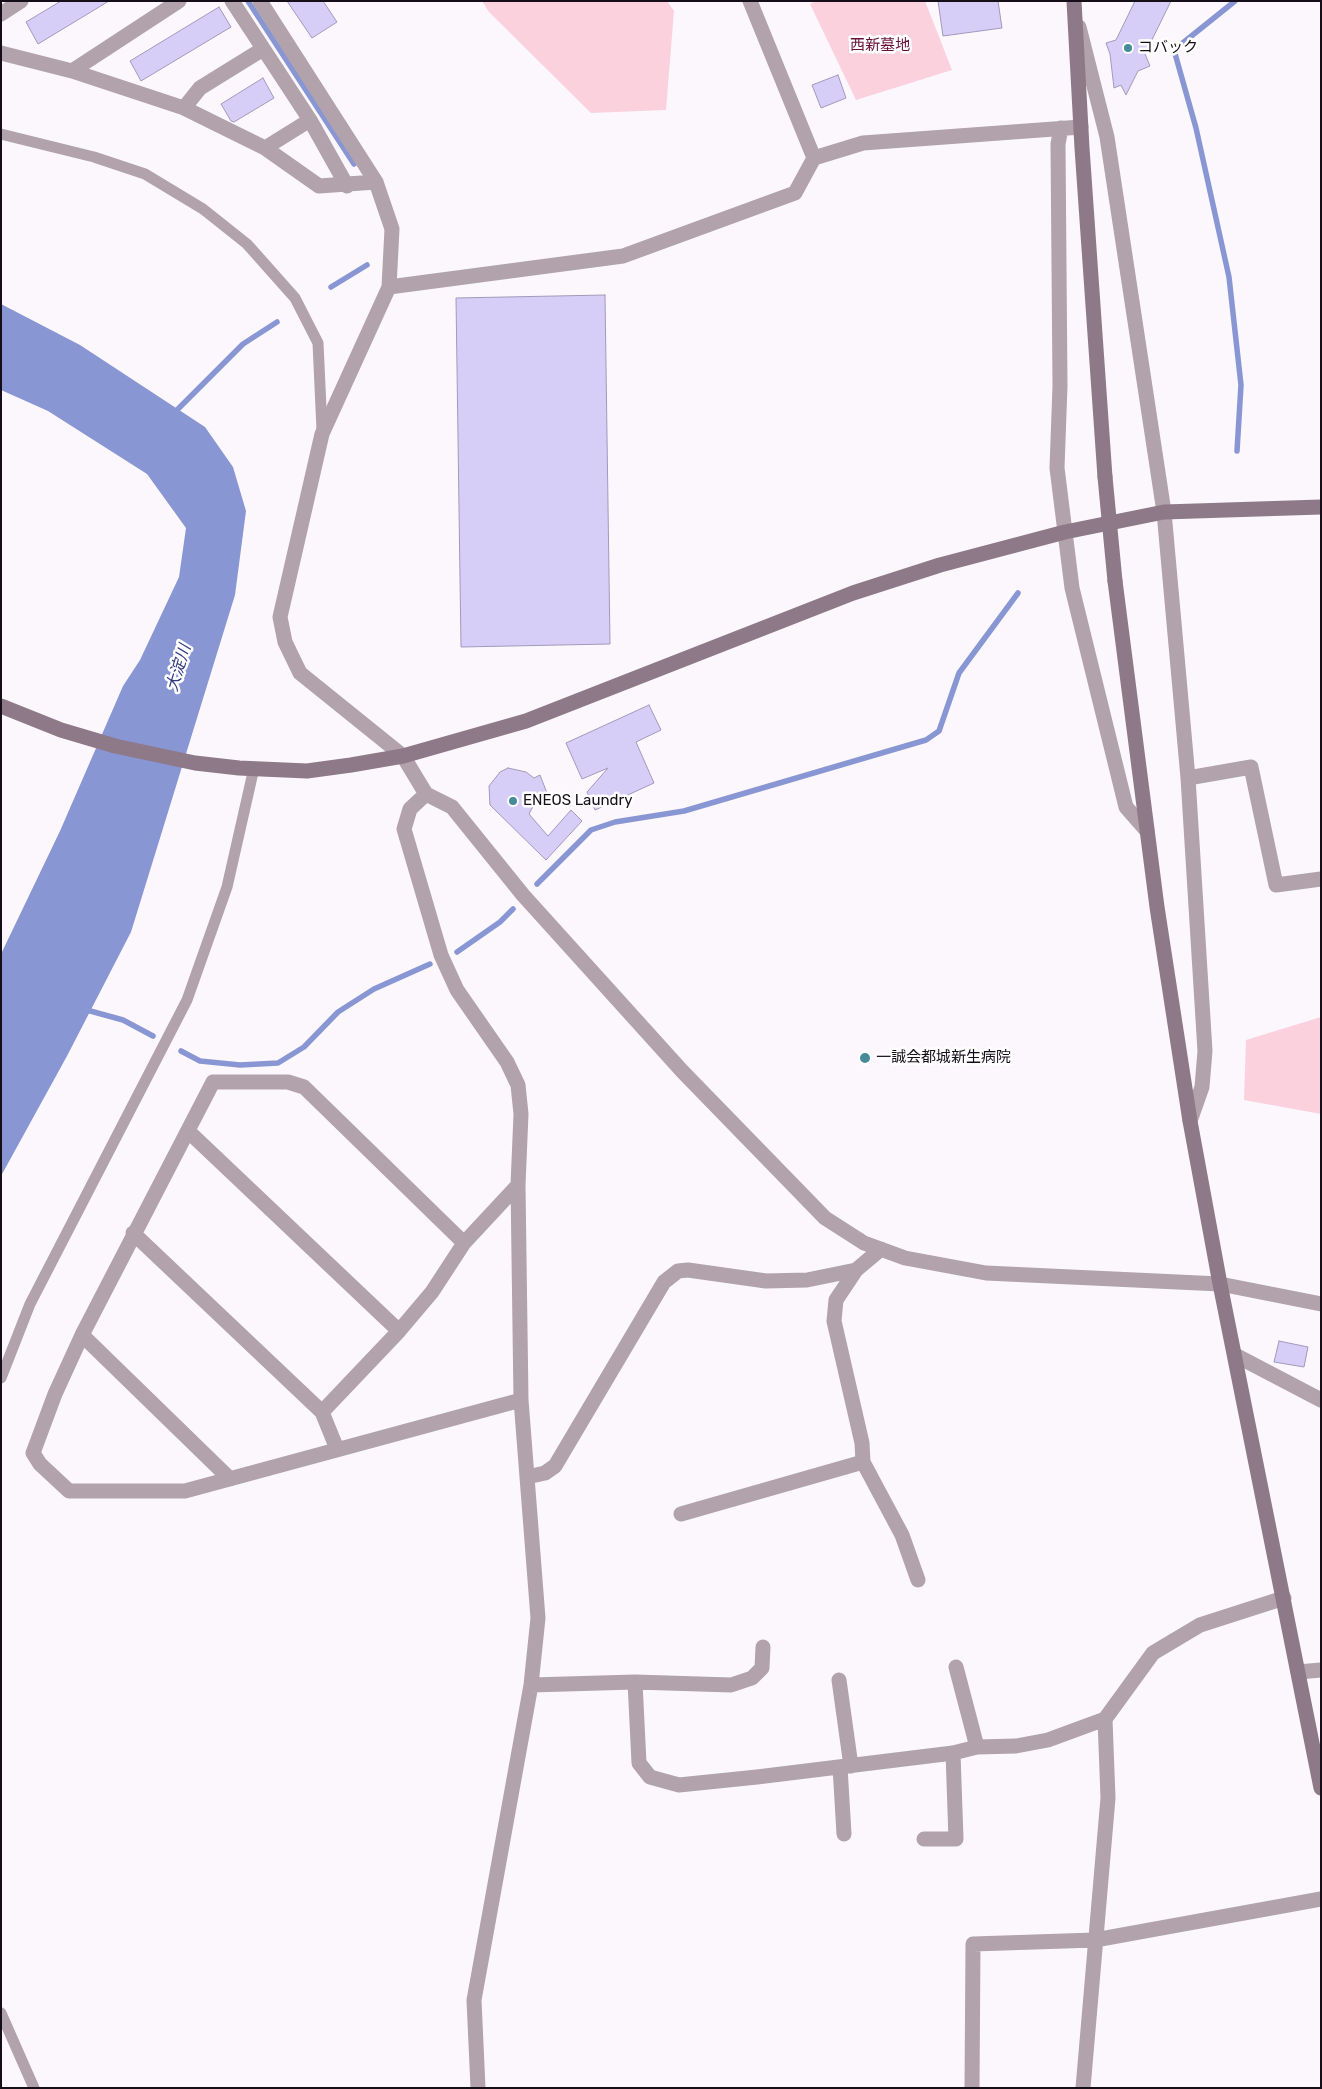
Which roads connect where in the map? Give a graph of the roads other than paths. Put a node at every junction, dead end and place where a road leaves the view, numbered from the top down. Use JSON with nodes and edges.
{"nodes":[{"id":1,"x":20,"y":1,"type":"edge"},
{"id":2,"x":179,"y":1,"type":"edge"},
{"id":3,"x":232,"y":1,"type":"edge"},
{"id":4,"x":260,"y":1,"type":"edge"},
{"id":5,"x":750,"y":1,"type":"edge"},
{"id":6,"x":1075,"y":5,"type":"edge"},
{"id":7,"x":1,"y":14,"type":"edge"},
{"id":8,"x":263,"y":49,"type":"junction"},
{"id":9,"x":1,"y":52,"type":"edge"},
{"id":10,"x":72,"y":71,"type":"junction"},
{"id":11,"x":184,"y":108,"type":"junction"},
{"id":12,"x":310,"y":120,"type":"junction"},
{"id":13,"x":1081,"y":127,"type":"junction"},
{"id":14,"x":1061,"y":128,"type":"junction"},
{"id":15,"x":1,"y":134,"type":"edge"},
{"id":16,"x":264,"y":148,"type":"junction"},
{"id":17,"x":814,"y":158,"type":"junction"},
{"id":18,"x":376,"y":182,"type":"junction"},
{"id":19,"x":347,"y":186,"type":"junction"},
{"id":20,"x":389,"y":288,"type":"junction"},
{"id":21,"x":322,"y":434,"type":"junction"},
{"id":22,"x":1321,"y":507,"type":"edge"},
{"id":23,"x":1164,"y":512,"type":"junction"},
{"id":24,"x":1065,"y":532,"type":"junction"},
{"id":25,"x":1,"y":706,"type":"edge"},
{"id":26,"x":403,"y":756,"type":"junction"},
{"id":27,"x":246,"y":768,"type":"junction"},
{"id":28,"x":1188,"y":778,"type":"junction"},
{"id":29,"x":426,"y":794,"type":"junction"},
{"id":30,"x":1147,"y":831,"type":"junction"},
{"id":31,"x":1321,"y":879,"type":"edge"},
{"id":32,"x":1190,"y":1121,"type":"junction"},
{"id":33,"x":188,"y":1131,"type":"junction"},
{"id":34,"x":518,"y":1185,"type":"junction"},
{"id":35,"x":133,"y":1233,"type":"junction"},
{"id":36,"x":464,"y":1243,"type":"junction"},
{"id":37,"x":881,"y":1249,"type":"junction"},
{"id":38,"x":856,"y":1270,"type":"junction"},
{"id":39,"x":1220,"y":1284,"type":"junction"},
{"id":40,"x":1321,"y":1304,"type":"edge"},
{"id":41,"x":399,"y":1331,"type":"junction"},
{"id":42,"x":82,"y":1335,"type":"junction"},
{"id":43,"x":1235,"y":1355,"type":"junction"},
{"id":44,"x":1,"y":1378,"type":"edge"},
{"id":45,"x":521,"y":1400,"type":"junction"},
{"id":46,"x":1321,"y":1400,"type":"edge"},
{"id":47,"x":322,"y":1412,"type":"junction"},
{"id":48,"x":337,"y":1449,"type":"junction"},
{"id":49,"x":863,"y":1462,"type":"junction"},
{"id":50,"x":527,"y":1477,"type":"junction"},
{"id":51,"x":230,"y":1479,"type":"junction"},
{"id":52,"x":681,"y":1514,"type":"dead end"},
{"id":53,"x":918,"y":1580,"type":"dead end"},
{"id":54,"x":1284,"y":1598,"type":"junction"},
{"id":55,"x":763,"y":1647,"type":"dead end"},
{"id":56,"x":956,"y":1667,"type":"dead end"},
{"id":57,"x":1321,"y":1670,"type":"edge"},
{"id":58,"x":1298,"y":1672,"type":"junction"},
{"id":59,"x":840,"y":1680,"type":"dead end"},
{"id":60,"x":635,"y":1682,"type":"junction"},
{"id":61,"x":531,"y":1685,"type":"junction"},
{"id":62,"x":1105,"y":1719,"type":"junction"},
{"id":63,"x":977,"y":1747,"type":"junction"},
{"id":64,"x":953,"y":1753,"type":"junction"},
{"id":65,"x":845,"y":1766,"type":"junction"},
{"id":66,"x":1321,"y":1788,"type":"edge"},
{"id":67,"x":844,"y":1834,"type":"dead end"},
{"id":68,"x":924,"y":1838,"type":"dead end"},
{"id":69,"x":1321,"y":1899,"type":"edge"},
{"id":70,"x":1095,"y":1940,"type":"junction"},
{"id":71,"x":1,"y":2014,"type":"edge"},
{"id":72,"x":34,"y":2088,"type":"edge"},
{"id":73,"x":478,"y":2088,"type":"edge"},
{"id":74,"x":972,"y":2088,"type":"edge"},
{"id":75,"x":1083,"y":2088,"type":"edge"}],
"edges":[{"from":1,"to":7,"type":"street"},
{"from":2,"to":10,"type":"street"},
{"from":3,"to":8,"type":"street"},
{"from":4,"to":18,"type":"street"},
{"from":5,"to":17,"type":"street"},
{"from":6,"to":13,"type":"street"},
{"from":6,"to":23,"type":"street"},
{"from":8,"to":11,"type":"street"},
{"from":8,"to":12,"type":"street"},
{"from":9,"to":10,"type":"street"},
{"from":10,"to":11,"type":"street"},
{"from":11,"to":16,"type":"street"},
{"from":12,"to":16,"type":"street"},
{"from":12,"to":19,"type":"street"},
{"from":13,"to":14,"type":"street"},
{"from":13,"to":30,"type":"street","bridge":true},
{"from":14,"to":17,"type":"street"},
{"from":14,"to":24,"type":"street"},
{"from":15,"to":21,"type":"lane"},
{"from":16,"to":19,"type":"street"},
{"from":17,"to":20,"type":"street"},
{"from":18,"to":19,"type":"street"},
{"from":18,"to":20,"type":"street"},
{"from":20,"to":21,"type":"street"},
{"from":21,"to":26,"type":"street"},
{"from":22,"to":23,"type":"street"},
{"from":23,"to":24,"type":"street"},
{"from":23,"to":28,"type":"street"},
{"from":24,"to":26,"type":"street"},
{"from":24,"to":30,"type":"street"},
{"from":25,"to":27,"type":"street"},
{"from":26,"to":27,"type":"street"},
{"from":26,"to":29,"type":"street"},
{"from":27,"to":44,"type":"lane"},
{"from":28,"to":31,"type":"street"},
{"from":28,"to":32,"type":"street"},
{"from":29,"to":34,"type":"street"},
{"from":29,"to":37,"type":"street"},
{"from":30,"to":32,"type":"street"},
{"from":32,"to":39,"type":"street"},
{"from":33,"to":35,"type":"street"},
{"from":33,"to":36,"type":"street"},
{"from":33,"to":41,"type":"street"},
{"from":34,"to":36,"type":"street"},
{"from":34,"to":45,"type":"street"},
{"from":35,"to":42,"type":"street"},
{"from":35,"to":47,"type":"street"},
{"from":36,"to":41,"type":"street"},
{"from":37,"to":38,"type":"street"},
{"from":37,"to":39,"type":"street"},
{"from":38,"to":49,"type":"street"},
{"from":38,"to":50,"type":"street"},
{"from":39,"to":40,"type":"street"},
{"from":39,"to":43,"type":"street"},
{"from":41,"to":47,"type":"street"},
{"from":42,"to":51,"type":"street"},
{"from":42,"to":51,"type":"street"},
{"from":43,"to":46,"type":"street"},
{"from":43,"to":54,"type":"street"},
{"from":45,"to":48,"type":"street"},
{"from":45,"to":50,"type":"street"},
{"from":47,"to":48,"type":"street"},
{"from":48,"to":51,"type":"street"},
{"from":49,"to":52,"type":"street"},
{"from":49,"to":53,"type":"street"},
{"from":50,"to":61,"type":"street"},
{"from":54,"to":58,"type":"street"},
{"from":54,"to":62,"type":"street"},
{"from":55,"to":60,"type":"street"},
{"from":56,"to":63,"type":"street"},
{"from":57,"to":58,"type":"street"},
{"from":58,"to":66,"type":"street"},
{"from":59,"to":65,"type":"street"},
{"from":60,"to":61,"type":"street"},
{"from":60,"to":65,"type":"street"},
{"from":61,"to":73,"type":"street"},
{"from":62,"to":63,"type":"street"},
{"from":62,"to":70,"type":"street"},
{"from":63,"to":64,"type":"street"},
{"from":64,"to":65,"type":"street"},
{"from":64,"to":68,"type":"street"},
{"from":65,"to":67,"type":"street"},
{"from":69,"to":70,"type":"street"},
{"from":70,"to":74,"type":"street"},
{"from":70,"to":75,"type":"street"},
{"from":71,"to":72,"type":"lane"}]}
